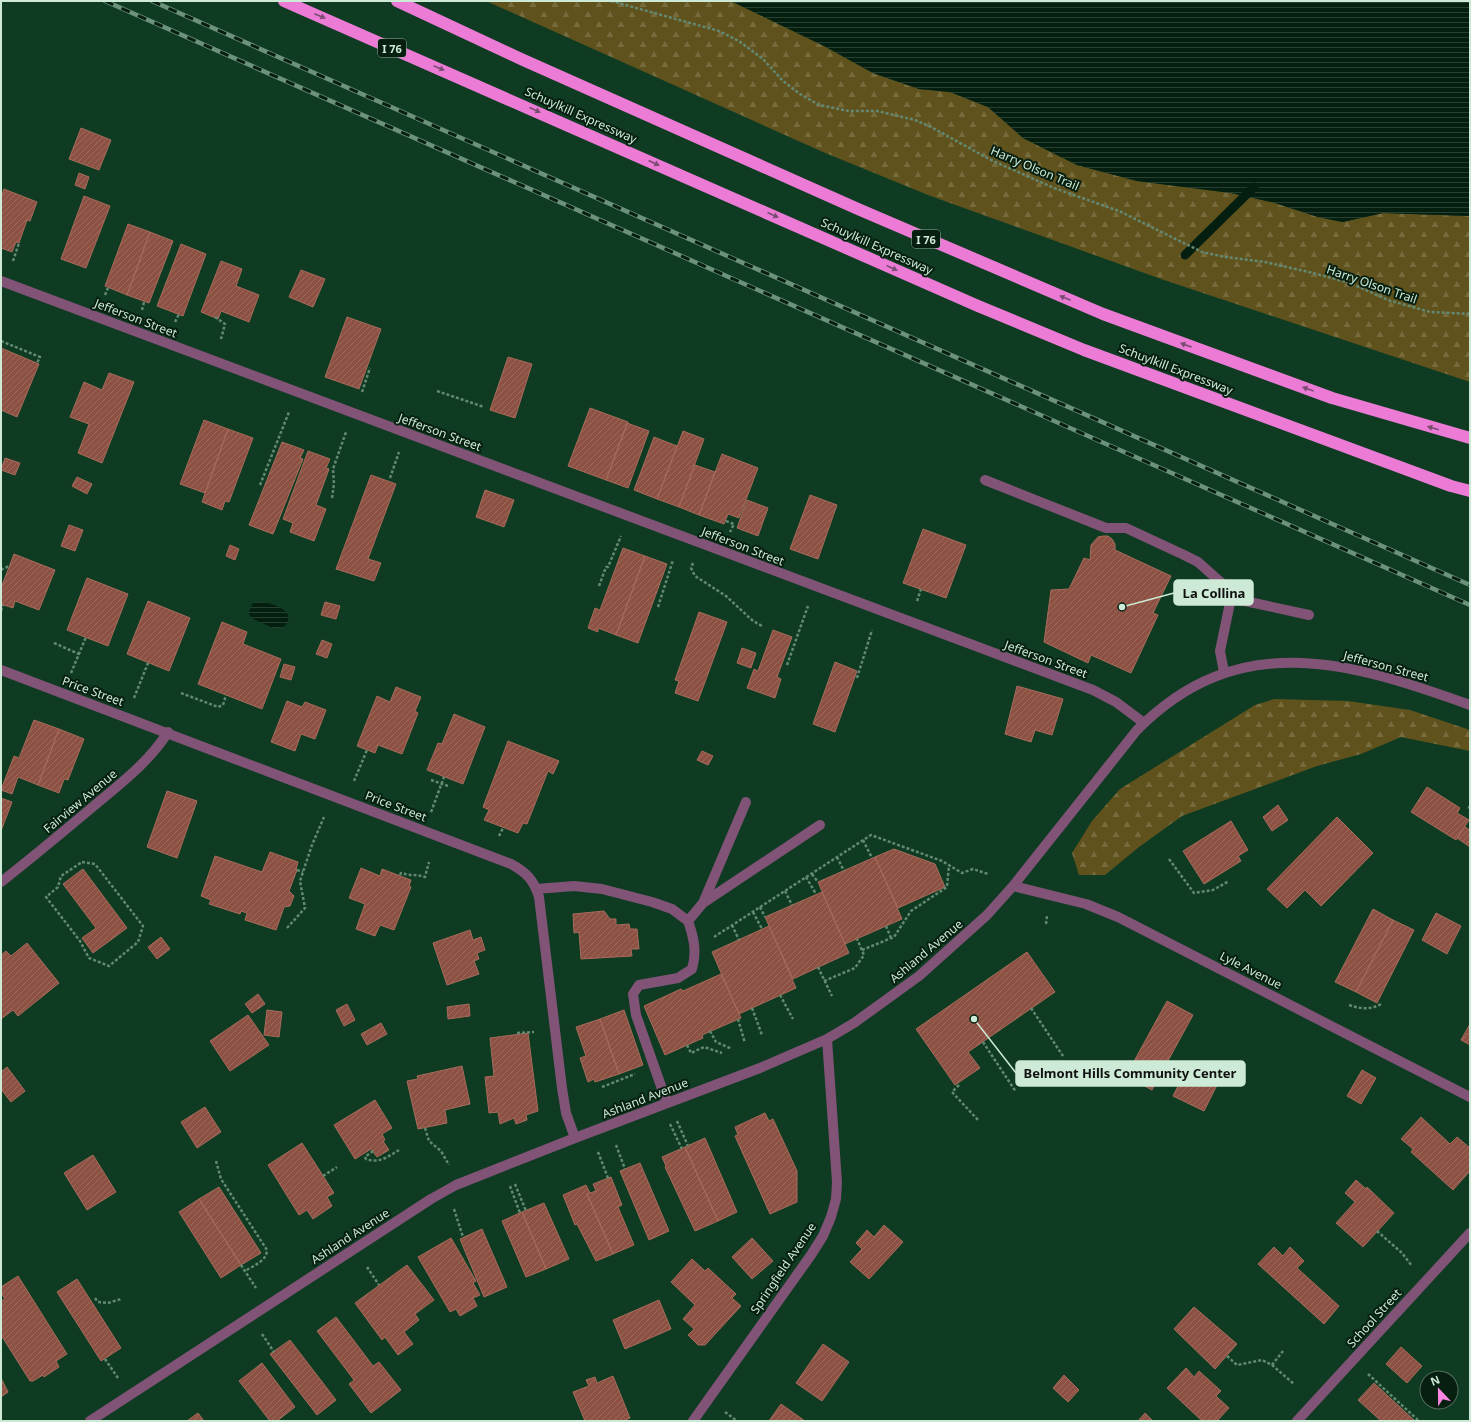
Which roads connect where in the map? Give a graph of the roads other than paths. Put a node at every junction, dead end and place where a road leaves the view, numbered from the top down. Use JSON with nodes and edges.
{"nodes":[{"id":1,"x":284,"y":1,"type":"edge"},
{"id":2,"x":397,"y":1,"type":"edge"},
{"id":3,"x":1,"y":281,"type":"edge"},
{"id":4,"x":1470,"y":438,"type":"edge"},
{"id":5,"x":985,"y":480,"type":"dead end"},
{"id":6,"x":1451,"y":486,"type":"junction"},
{"id":7,"x":1470,"y":491,"type":"edge"},
{"id":8,"x":1470,"y":496,"type":"edge"},
{"id":9,"x":1232,"y":598,"type":"junction"},
{"id":10,"x":1309,"y":615,"type":"dead end"},
{"id":11,"x":1,"y":670,"type":"edge"},
{"id":12,"x":1224,"y":672,"type":"junction"},
{"id":13,"x":1470,"y":705,"type":"edge"},
{"id":14,"x":1144,"y":723,"type":"junction"},
{"id":15,"x":168,"y":732,"type":"junction"},
{"id":16,"x":746,"y":802,"type":"dead end"},
{"id":17,"x":820,"y":825,"type":"dead end"},
{"id":18,"x":1,"y":882,"type":"edge"},
{"id":19,"x":1013,"y":886,"type":"junction"},
{"id":20,"x":536,"y":889,"type":"junction"},
{"id":21,"x":703,"y":903,"type":"junction"},
{"id":22,"x":688,"y":921,"type":"junction"},
{"id":23,"x":827,"y":1039,"type":"junction"},
{"id":24,"x":1470,"y":1097,"type":"edge"},
{"id":25,"x":667,"y":1103,"type":"junction"},
{"id":26,"x":575,"y":1138,"type":"junction"},
{"id":27,"x":1470,"y":1233,"type":"edge"},
{"id":28,"x":90,"y":1421,"type":"edge"},
{"id":29,"x":693,"y":1421,"type":"edge"},
{"id":30,"x":1297,"y":1421,"type":"edge"}],
"edges":[{"from":1,"to":6,"type":"highway","name":"Schuylkill Expressway","number":"I 76","one_way":true},
{"from":4,"to":2,"type":"highway","number":"I 76","one_way":true},
{"from":3,"to":14,"type":"street","name":"Jefferson Street"},
{"from":5,"to":9,"type":"street"},
{"from":6,"to":7,"type":"highway","name":"Schuylkill Expressway","number":"I 76"},
{"from":6,"to":8,"type":"highway"},
{"from":9,"to":10,"type":"street"},
{"from":9,"to":12,"type":"street"},
{"from":11,"to":15,"type":"street","name":"Price Street"},
{"from":12,"to":13,"type":"street","name":"Jefferson Street"},
{"from":12,"to":14,"type":"street","name":"Jefferson Street"},
{"from":14,"to":19,"type":"street","name":"Ashland Avenue"},
{"from":15,"to":18,"type":"street","name":"Fairview Avenue"},
{"from":15,"to":20,"type":"street","name":"Price Street"},
{"from":16,"to":21,"type":"street"},
{"from":17,"to":21,"type":"street"},
{"from":19,"to":23,"type":"street","name":"Ashland Avenue"},
{"from":19,"to":24,"type":"street","name":"Lyle Avenue"},
{"from":20,"to":22,"type":"street"},
{"from":20,"to":26,"type":"street","name":"Price Street"},
{"from":21,"to":22,"type":"street"},
{"from":22,"to":25,"type":"street"},
{"from":23,"to":25,"type":"street","name":"Ashland Avenue"},
{"from":23,"to":29,"type":"street","name":"Springfield Avenue"},
{"from":25,"to":26,"type":"street","name":"Ashland Avenue"},
{"from":26,"to":28,"type":"street","name":"Ashland Avenue"},
{"from":27,"to":30,"type":"street","name":"School Street"}]}
